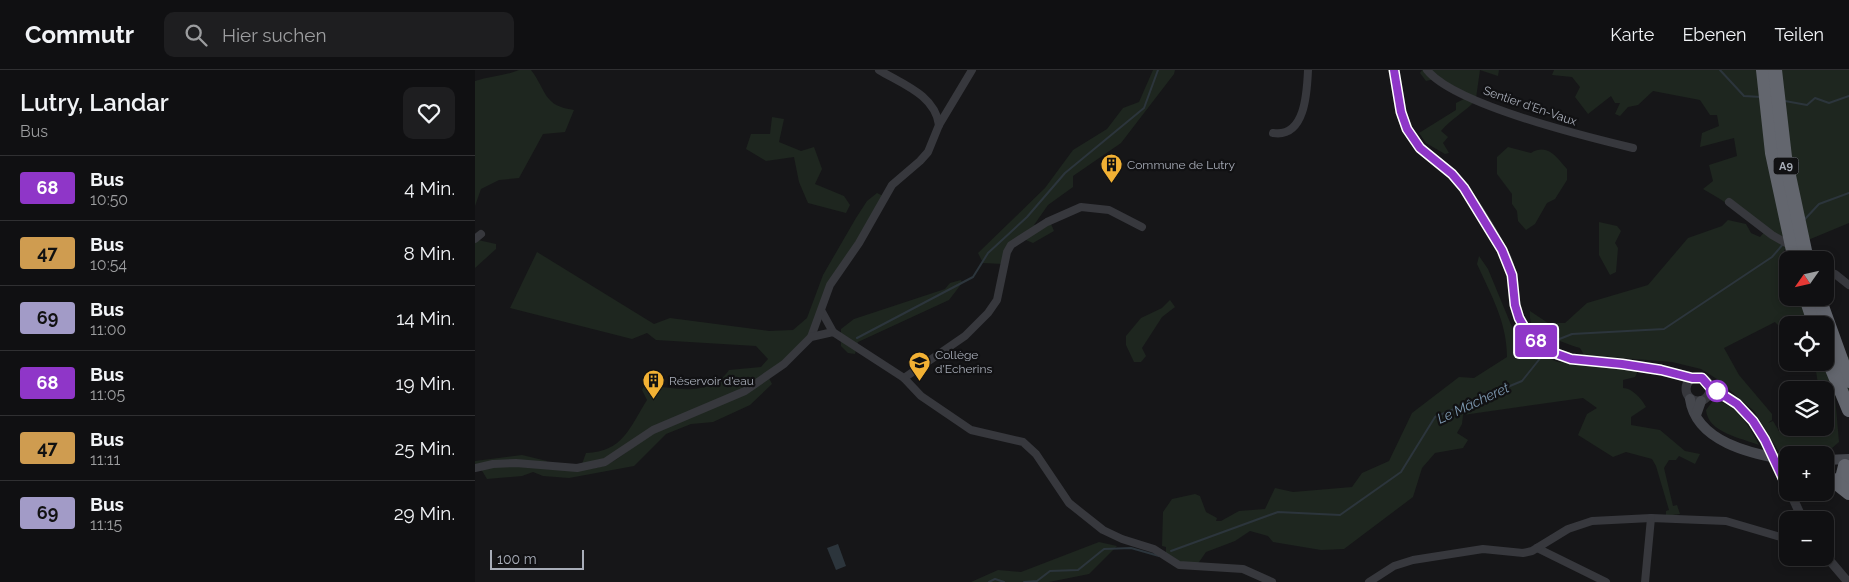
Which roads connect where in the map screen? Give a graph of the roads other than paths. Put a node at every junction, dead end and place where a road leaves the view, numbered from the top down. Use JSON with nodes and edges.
{"nodes":[{"id":1,"x":879,"y":70,"type":"edge"},
{"id":2,"x":972,"y":70,"type":"edge"},
{"id":3,"x":1308,"y":70,"type":"edge"},
{"id":4,"x":1394,"y":70,"type":"edge"},
{"id":5,"x":1427,"y":70,"type":"edge"},
{"id":6,"x":1763,"y":70,"type":"edge"},
{"id":7,"x":1775,"y":70,"type":"edge"},
{"id":8,"x":939,"y":125,"type":"junction"},
{"id":9,"x":1273,"y":133,"type":"dead end"},
{"id":10,"x":1633,"y":148,"type":"dead end"},
{"id":11,"x":1729,"y":202,"type":"dead end"},
{"id":12,"x":1142,"y":227,"type":"dead end"},
{"id":13,"x":1793,"y":251,"type":"edge"},
{"id":14,"x":1797,"y":251,"type":"edge"},
{"id":15,"x":1807,"y":251,"type":"edge"},
{"id":16,"x":1834,"y":274,"type":"edge"},
{"id":17,"x":1849,"y":285,"type":"edge"},
{"id":18,"x":1821,"y":306,"type":"edge"},
{"id":19,"x":822,"y":312,"type":"junction"},
{"id":20,"x":833,"y":332,"type":"junction"},
{"id":21,"x":811,"y":337,"type":"junction"},
{"id":22,"x":1834,"y":367,"type":"edge"},
{"id":23,"x":1667,"y":372,"type":"junction"},
{"id":24,"x":904,"y":378,"type":"junction"},
{"id":25,"x":1692,"y":378,"type":"junction"},
{"id":26,"x":1844,"y":384,"type":"edge"},
{"id":27,"x":1685,"y":388,"type":"junction"},
{"id":28,"x":1706,"y":394,"type":"junction"},
{"id":29,"x":1690,"y":399,"type":"junction"},
{"id":30,"x":1849,"y":410,"type":"edge"},
{"id":31,"x":1696,"y":415,"type":"junction"},
{"id":32,"x":1779,"y":458,"type":"edge"},
{"id":33,"x":1834,"y":461,"type":"edge"},
{"id":34,"x":1848,"y":463,"type":"edge"},
{"id":35,"x":1834,"y":465,"type":"edge"},
{"id":36,"x":475,"y":468,"type":"edge"},
{"id":37,"x":1779,"y":469,"type":"edge"},
{"id":38,"x":1834,"y":481,"type":"edge"},
{"id":39,"x":1848,"y":492,"type":"edge"},
{"id":40,"x":1651,"y":518,"type":"junction"},
{"id":41,"x":1779,"y":537,"type":"edge"},
{"id":42,"x":1537,"y":548,"type":"junction"},
{"id":43,"x":1834,"y":566,"type":"edge"},
{"id":44,"x":1374,"y":581,"type":"edge"},
{"id":45,"x":1272,"y":582,"type":"edge"},
{"id":46,"x":1606,"y":582,"type":"edge"},
{"id":47,"x":1645,"y":582,"type":"edge"},
{"id":48,"x":1848,"y":582,"type":"edge"}],
"edges":[{"from":1,"to":8,"type":"street"},
{"from":2,"to":8,"type":"street"},
{"from":3,"to":9,"type":"street"},
{"from":4,"to":23,"type":"street"},
{"from":5,"to":10,"type":"street","name":"Sentier d'En-Vaux"},
{"from":6,"to":13,"type":"highway","number":"A9","bridge":true},
{"from":7,"to":15,"type":"highway","number":"A9","bridge":true},
{"from":8,"to":19,"type":"street"},
{"from":11,"to":14,"type":"street"},
{"from":12,"to":24,"type":"street"},
{"from":16,"to":17,"type":"street"},
{"from":18,"to":26,"type":"highway"},
{"from":19,"to":20,"type":"street"},
{"from":19,"to":21,"type":"street"},
{"from":20,"to":21,"type":"street"},
{"from":20,"to":24,"type":"street"},
{"from":21,"to":36,"type":"street"},
{"from":22,"to":26,"type":"highway"},
{"from":23,"to":25,"type":"street"},
{"from":23,"to":27,"type":"street"},
{"from":24,"to":45,"type":"street"},
{"from":25,"to":27,"type":"street"},
{"from":25,"to":28,"type":"street"},
{"from":26,"to":30,"type":"highway"},
{"from":27,"to":29,"type":"street"},
{"from":28,"to":29,"type":"street"},
{"from":28,"to":31,"type":"main road"},
{"from":28,"to":37,"type":"street","bridge":true},
{"from":29,"to":31,"type":"main road"},
{"from":31,"to":32,"type":"main road"},
{"from":33,"to":34,"type":"main road"},
{"from":34,"to":35,"type":"main road"},
{"from":34,"to":39,"type":"highway"},
{"from":38,"to":39,"type":"highway"},
{"from":40,"to":41,"type":"street"},
{"from":40,"to":42,"type":"street"},
{"from":40,"to":47,"type":"street"},
{"from":42,"to":44,"type":"street"},
{"from":42,"to":46,"type":"street"},
{"from":43,"to":48,"type":"street"}]}
